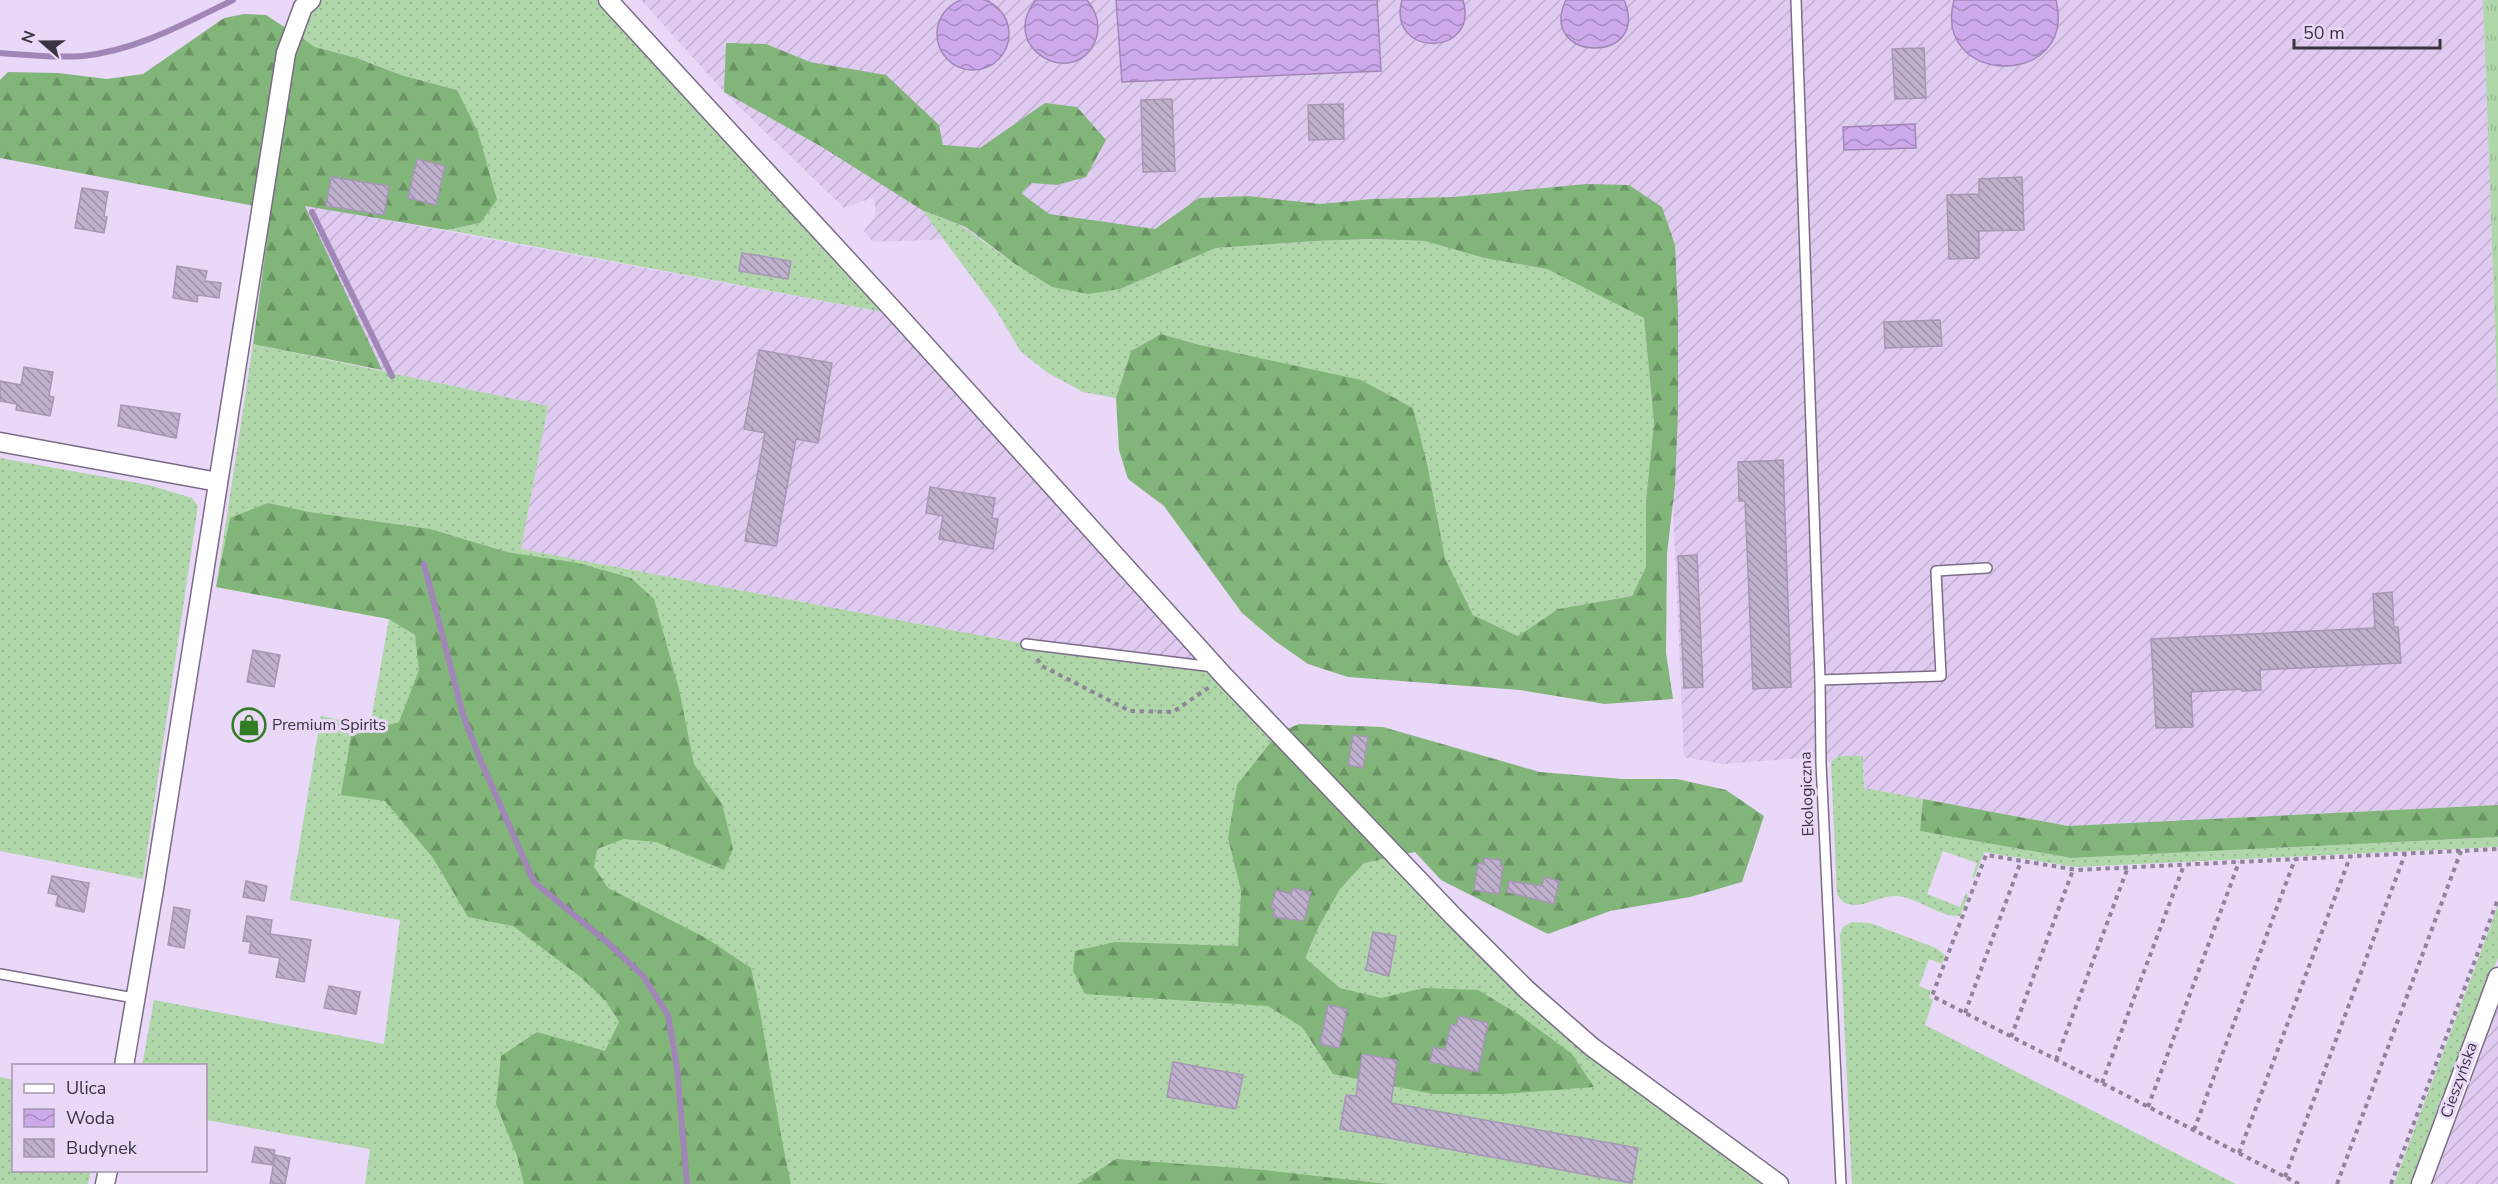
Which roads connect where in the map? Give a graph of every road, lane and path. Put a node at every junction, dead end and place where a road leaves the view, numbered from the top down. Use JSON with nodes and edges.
{"nodes":[{"id":1,"x":310,"y":0,"type":"edge"},
{"id":2,"x":608,"y":0,"type":"edge"},
{"id":3,"x":1796,"y":0,"type":"edge"},
{"id":4,"x":0,"y":442,"type":"edge"},
{"id":5,"x":218,"y":482,"type":"junction"},
{"id":6,"x":1987,"y":568,"type":"dead end"},
{"id":7,"x":1026,"y":644,"type":"joint"},
{"id":8,"x":1220,"y":672,"type":"junction"},
{"id":9,"x":1820,"y":680,"type":"junction"},
{"id":10,"x":2498,"y":849,"type":"edge"},
{"id":11,"x":2461,"y":851,"type":"junction"},
{"id":12,"x":2405,"y":854,"type":"junction"},
{"id":13,"x":2350,"y":857,"type":"junction"},
{"id":14,"x":2295,"y":859,"type":"junction"},
{"id":15,"x":2021,"y":861,"type":"junction"},
{"id":16,"x":2239,"y":862,"type":"junction"},
{"id":17,"x":2184,"y":865,"type":"junction"},
{"id":18,"x":2128,"y":867,"type":"junction"},
{"id":19,"x":2073,"y":870,"type":"junction"},
{"id":20,"x":2498,"y":899,"type":"edge"},
{"id":21,"x":0,"y":974,"type":"edge"},
{"id":22,"x":2498,"y":976,"type":"edge"},
{"id":23,"x":134,"y":998,"type":"junction"},
{"id":24,"x":1965,"y":1013,"type":"junction"},
{"id":25,"x":2011,"y":1036,"type":"junction"},
{"id":26,"x":2056,"y":1060,"type":"junction"},
{"id":27,"x":124,"y":1064,"type":"edge"},
{"id":28,"x":2102,"y":1083,"type":"junction"},
{"id":29,"x":2148,"y":1107,"type":"junction"},
{"id":30,"x":2193,"y":1130,"type":"junction"},
{"id":31,"x":2240,"y":1153,"type":"junction"},
{"id":32,"x":2285,"y":1177,"type":"junction"},
{"id":33,"x":1779,"y":1184,"type":"edge"},
{"id":34,"x":1841,"y":1184,"type":"edge"},
{"id":35,"x":2299,"y":1184,"type":"edge"},
{"id":36,"x":2337,"y":1184,"type":"edge"},
{"id":37,"x":2391,"y":1184,"type":"edge"},
{"id":38,"x":2421,"y":1184,"type":"edge"}],
"edges":[{"from":1,"to":5,"type":"street"},
{"from":2,"to":8,"type":"street"},
{"from":3,"to":9,"type":"lane","name":"Ekologiczna"},
{"from":4,"to":5,"type":"street"},
{"from":5,"to":23,"type":"street"},
{"from":6,"to":9,"type":"lane"},
{"from":7,"to":8,"type":"lane"},
{"from":7,"to":8,"type":"path"},
{"from":8,"to":33,"type":"street"},
{"from":9,"to":34,"type":"lane","name":"Ekologiczna"},
{"from":10,"to":11,"type":"path"},
{"from":11,"to":12,"type":"path"},
{"from":11,"to":36,"type":"path"},
{"from":12,"to":13,"type":"path"},
{"from":12,"to":32,"type":"path"},
{"from":13,"to":14,"type":"path"},
{"from":13,"to":31,"type":"path"},
{"from":14,"to":16,"type":"path"},
{"from":14,"to":30,"type":"path"},
{"from":15,"to":19,"type":"path"},
{"from":15,"to":24,"type":"path"},
{"from":15,"to":24,"type":"path"},
{"from":16,"to":17,"type":"path"},
{"from":16,"to":29,"type":"path"},
{"from":17,"to":18,"type":"path"},
{"from":17,"to":28,"type":"path"},
{"from":18,"to":19,"type":"path"},
{"from":18,"to":26,"type":"path"},
{"from":19,"to":25,"type":"path"},
{"from":20,"to":37,"type":"path"},
{"from":21,"to":23,"type":"lane"},
{"from":22,"to":38,"type":"street","name":"Cieszyńska"},
{"from":23,"to":27,"type":"street"},
{"from":24,"to":25,"type":"path"},
{"from":25,"to":26,"type":"path"},
{"from":26,"to":28,"type":"path"},
{"from":28,"to":29,"type":"path"},
{"from":29,"to":30,"type":"path"},
{"from":30,"to":31,"type":"path"},
{"from":31,"to":32,"type":"path"},
{"from":32,"to":35,"type":"path"}]}
